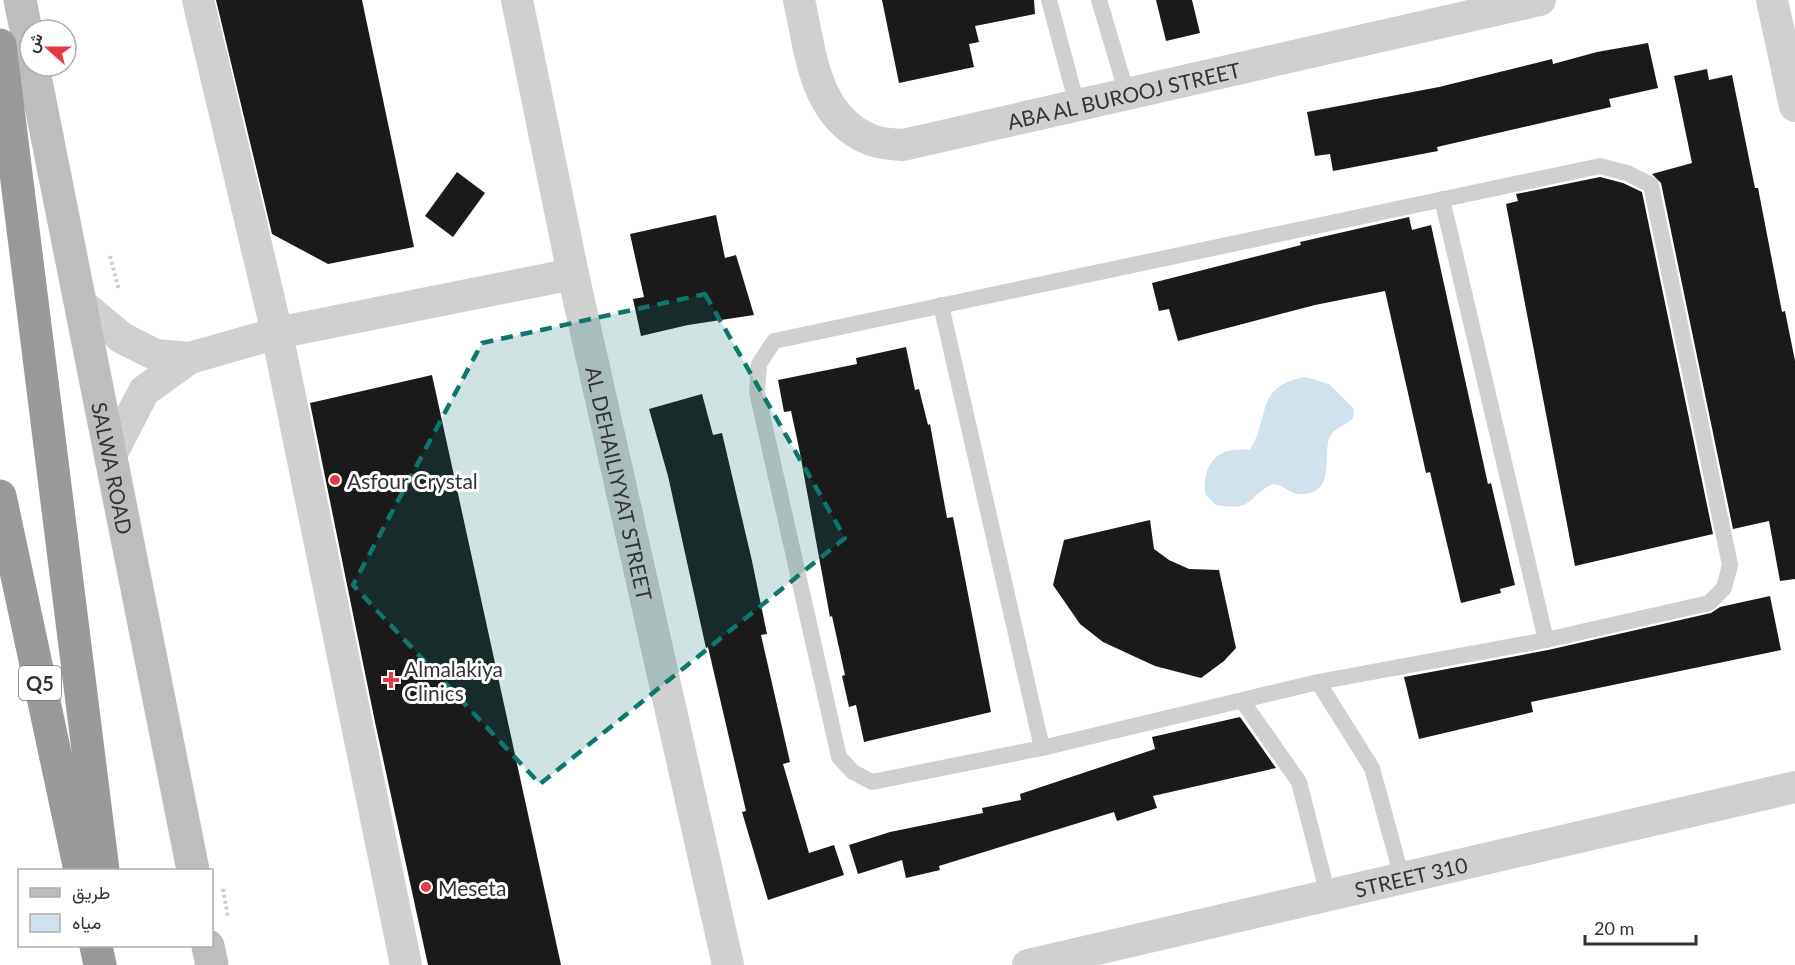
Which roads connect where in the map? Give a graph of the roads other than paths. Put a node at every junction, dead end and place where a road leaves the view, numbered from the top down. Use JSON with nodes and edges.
{"nodes":[{"id":1,"x":20,"y":0,"type":"edge"},
{"id":2,"x":198,"y":0,"type":"edge"},
{"id":3,"x":517,"y":0,"type":"edge"},
{"id":4,"x":799,"y":0,"type":"edge"},
{"id":5,"x":1049,"y":0,"type":"edge"},
{"id":6,"x":1100,"y":0,"type":"edge"},
{"id":7,"x":1540,"y":0,"type":"edge"},
{"id":8,"x":1772,"y":0,"type":"edge"},
{"id":9,"x":24,"y":18,"type":"edge"},
{"id":10,"x":0,"y":45,"type":"edge"},
{"id":11,"x":35,"y":78,"type":"edge"},
{"id":12,"x":1126,"y":94,"type":"junction"},
{"id":13,"x":1077,"y":105,"type":"junction"},
{"id":14,"x":1795,"y":106,"type":"edge"},
{"id":15,"x":1442,"y":199,"type":"junction"},
{"id":16,"x":573,"y":274,"type":"junction"},
{"id":17,"x":80,"y":303,"type":"junction"},
{"id":18,"x":941,"y":305,"type":"junction"},
{"id":19,"x":277,"y":333,"type":"junction"},
{"id":20,"x":190,"y":358,"type":"junction"},
{"id":21,"x":110,"y":457,"type":"junction"},
{"id":22,"x":0,"y":496,"type":"edge"},
{"id":23,"x":1546,"y":640,"type":"junction"},
{"id":24,"x":1318,"y":682,"type":"junction"},
{"id":25,"x":1243,"y":702,"type":"junction"},
{"id":26,"x":1042,"y":748,"type":"junction"},
{"id":27,"x":1795,"y":787,"type":"edge"},
{"id":28,"x":80,"y":869,"type":"edge"},
{"id":29,"x":103,"y":869,"type":"edge"},
{"id":30,"x":193,"y":869,"type":"edge"},
{"id":31,"x":1402,"y":879,"type":"junction"},
{"id":32,"x":1328,"y":895,"type":"junction"},
{"id":33,"x":96,"y":947,"type":"edge"},
{"id":34,"x":113,"y":947,"type":"edge"},
{"id":35,"x":208,"y":947,"type":"edge"},
{"id":36,"x":100,"y":965,"type":"edge"},
{"id":37,"x":115,"y":965,"type":"edge"},
{"id":38,"x":212,"y":965,"type":"edge"},
{"id":39,"x":406,"y":965,"type":"edge"},
{"id":40,"x":728,"y":965,"type":"edge"},
{"id":41,"x":1028,"y":965,"type":"edge"}],
"edges":[{"from":1,"to":9,"type":"main road"},
{"from":2,"to":19,"type":"street"},
{"from":3,"to":16,"type":"street","name":"AL DEHAILIYYAT STREET"},
{"from":4,"to":13,"type":"street","name":"ABA AL BUROOJ STREET"},
{"from":5,"to":13,"type":"lane"},
{"from":6,"to":12,"type":"lane"},
{"from":7,"to":12,"type":"street","name":"ABA AL BUROOJ STREET"},
{"from":8,"to":14,"type":"street"},
{"from":10,"to":29,"type":"highway"},
{"from":11,"to":17,"type":"main road","name":"SALWA ROAD"},
{"from":12,"to":13,"type":"street","name":"ABA AL BUROOJ STREET"},
{"from":15,"to":18,"type":"lane"},
{"from":15,"to":23,"type":"lane"},
{"from":15,"to":23,"type":"lane"},
{"from":16,"to":19,"type":"street"},
{"from":16,"to":40,"type":"street","name":"AL DEHAILIYYAT STREET"},
{"from":17,"to":20,"type":"street"},
{"from":17,"to":21,"type":"main road","name":"SALWA ROAD"},
{"from":18,"to":26,"type":"lane"},
{"from":18,"to":26,"type":"lane"},
{"from":19,"to":20,"type":"street"},
{"from":19,"to":39,"type":"street"},
{"from":20,"to":21,"type":"street"},
{"from":21,"to":30,"type":"main road","name":"SALWA ROAD"},
{"from":22,"to":28,"type":"highway","number":"Q5"},
{"from":23,"to":24,"type":"lane"},
{"from":24,"to":25,"type":"lane"},
{"from":24,"to":31,"type":"lane"},
{"from":25,"to":26,"type":"lane"},
{"from":25,"to":32,"type":"lane"},
{"from":27,"to":31,"type":"street","name":"STREET 310"},
{"from":31,"to":32,"type":"street","name":"STREET 310"},
{"from":32,"to":41,"type":"street","name":"STREET 310"},
{"from":33,"to":36,"type":"highway"},
{"from":34,"to":37,"type":"highway"},
{"from":35,"to":38,"type":"main road"}]}
